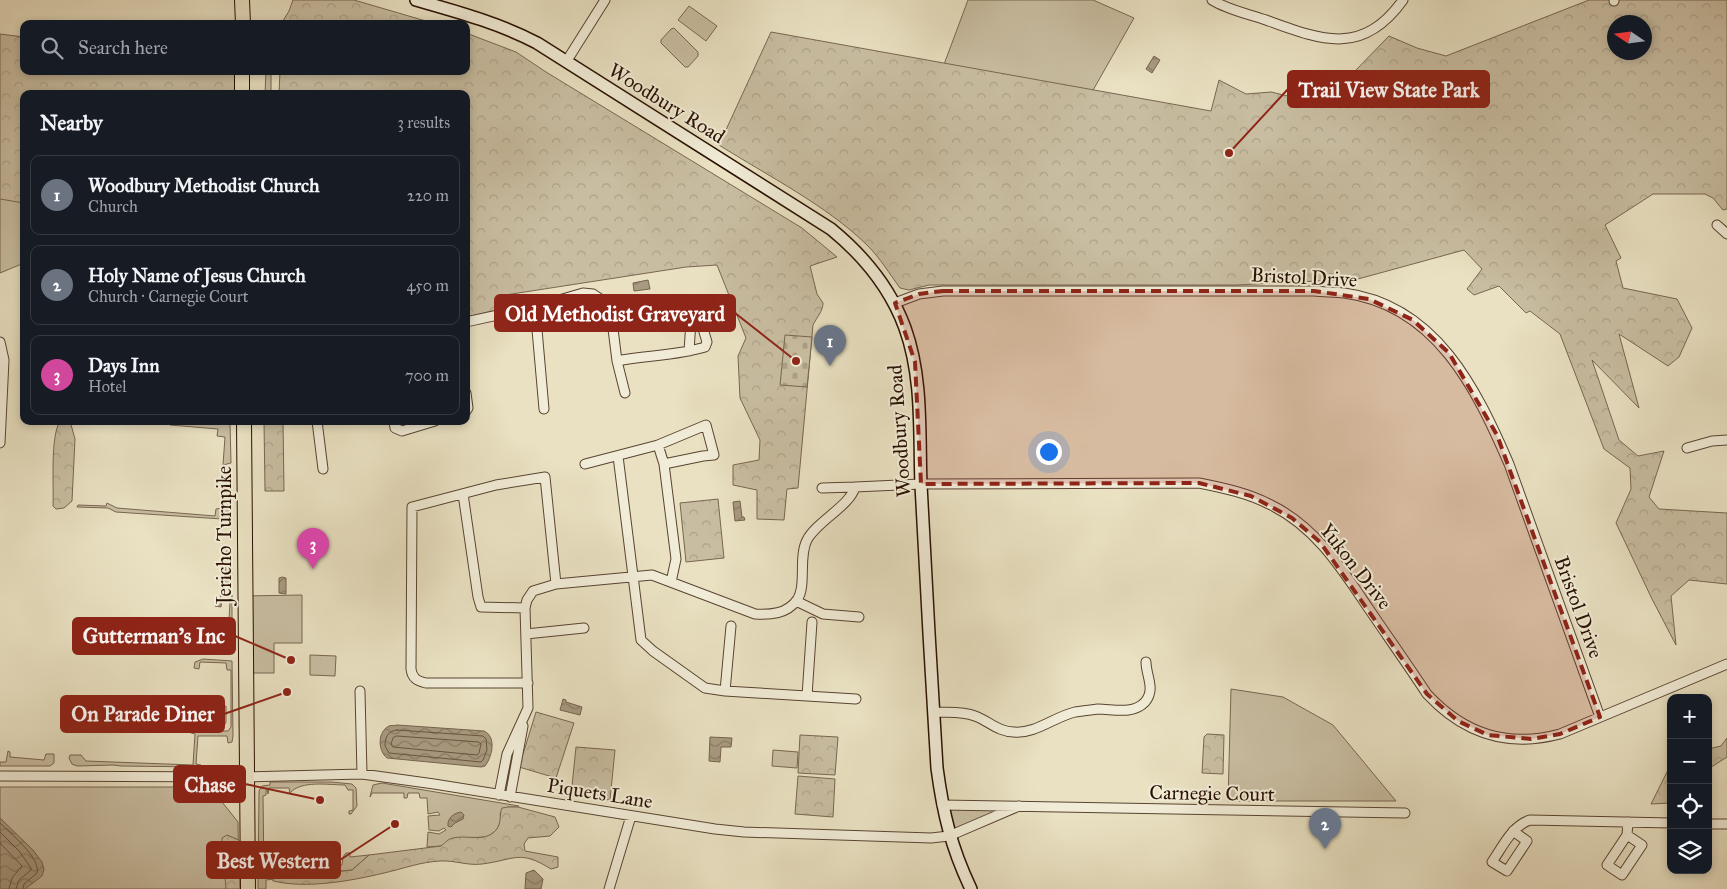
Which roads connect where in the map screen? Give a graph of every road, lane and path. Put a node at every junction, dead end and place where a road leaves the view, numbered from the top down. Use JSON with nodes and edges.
{"nodes":[{"id":1,"x":242,"y":0,"type":"edge"},
{"id":2,"x":416,"y":0,"type":"edge"},
{"id":3,"x":605,"y":0,"type":"edge"},
{"id":4,"x":1212,"y":0,"type":"edge"},
{"id":5,"x":1402,"y":0,"type":"edge"},
{"id":6,"x":242,"y":20,"type":"edge"},
{"id":7,"x":566,"y":62,"type":"junction"},
{"id":8,"x":242,"y":75,"type":"edge"},
{"id":9,"x":242,"y":90,"type":"edge"},
{"id":10,"x":1717,"y":225,"type":"dead end"},
{"id":11,"x":1727,"y":234,"type":"edge"},
{"id":12,"x":895,"y":304,"type":"junction"},
{"id":13,"x":535,"y":307,"type":"junction"},
{"id":14,"x":470,"y":321,"type":"edge"},
{"id":15,"x":0,"y":342,"type":"edge"},
{"id":16,"x":689,"y":351,"type":"junction"},
{"id":17,"x":617,"y":361,"type":"junction"},
{"id":18,"x":625,"y":393,"type":"dead end"},
{"id":19,"x":544,"y":409,"type":"dead end"},
{"id":20,"x":244,"y":425,"type":"edge"},
{"id":21,"x":317,"y":425,"type":"edge"},
{"id":22,"x":395,"y":425,"type":"edge"},
{"id":23,"x":420,"y":425,"type":"edge"},
{"id":24,"x":1727,"y":440,"type":"edge"},
{"id":25,"x":0,"y":443,"type":"edge"},
{"id":26,"x":658,"y":445,"type":"junction"},
{"id":27,"x":1688,"y":448,"type":"dead end"},
{"id":28,"x":618,"y":456,"type":"junction"},
{"id":29,"x":585,"y":464,"type":"dead end"},
{"id":30,"x":664,"y":464,"type":"junction"},
{"id":31,"x":322,"y":469,"type":"dead end"},
{"id":32,"x":922,"y":484,"type":"junction"},
{"id":33,"x":855,"y":487,"type":"junction"},
{"id":34,"x":822,"y":488,"type":"dead end"},
{"id":35,"x":463,"y":494,"type":"junction"},
{"id":36,"x":633,"y":576,"type":"junction"},
{"id":37,"x":671,"y":582,"type":"junction"},
{"id":38,"x":556,"y":584,"type":"junction"},
{"id":39,"x":796,"y":600,"type":"junction"},
{"id":40,"x":525,"y":608,"type":"junction"},
{"id":41,"x":859,"y":617,"type":"dead end"},
{"id":42,"x":812,"y":622,"type":"dead end"},
{"id":43,"x":731,"y":626,"type":"dead end"},
{"id":44,"x":584,"y":628,"type":"dead end"},
{"id":45,"x":526,"y":634,"type":"junction"},
{"id":46,"x":1146,"y":662,"type":"dead end"},
{"id":47,"x":1727,"y":664,"type":"edge"},
{"id":48,"x":528,"y":683,"type":"junction"},
{"id":49,"x":360,"y":691,"type":"dead end"},
{"id":50,"x":725,"y":691,"type":"junction"},
{"id":51,"x":807,"y":696,"type":"junction"},
{"id":52,"x":856,"y":700,"type":"dead end"},
{"id":53,"x":934,"y":712,"type":"junction"},
{"id":54,"x":1600,"y":717,"type":"junction"},
{"id":55,"x":525,"y":718,"type":"junction"},
{"id":56,"x":362,"y":774,"type":"junction"},
{"id":57,"x":0,"y":776,"type":"edge"},
{"id":58,"x":246,"y":777,"type":"junction"},
{"id":59,"x":499,"y":794,"type":"junction"},
{"id":60,"x":510,"y":797,"type":"junction"},
{"id":61,"x":942,"y":805,"type":"junction"},
{"id":62,"x":1019,"y":806,"type":"junction"},
{"id":63,"x":1405,"y":813,"type":"dead end"},
{"id":64,"x":631,"y":816,"type":"junction"},
{"id":65,"x":1628,"y":822,"type":"junction"},
{"id":66,"x":1667,"y":823,"type":"edge"},
{"id":67,"x":1712,"y":824,"type":"edge"},
{"id":68,"x":1727,"y":824,"type":"edge"},
{"id":69,"x":1513,"y":831,"type":"dead end"},
{"id":70,"x":1627,"y":835,"type":"dead end"},
{"id":71,"x":949,"y":836,"type":"junction"},
{"id":72,"x":248,"y":889,"type":"edge"},
{"id":73,"x":609,"y":889,"type":"edge"},
{"id":74,"x":971,"y":889,"type":"edge"}],
"edges":[{"from":1,"to":6,"type":"main road"},
{"from":2,"to":7,"type":"main road","name":"Woodbury Road"},
{"from":3,"to":7,"type":"street"},
{"from":4,"to":5,"type":"street"},
{"from":7,"to":12,"type":"main road","name":"Woodbury Road"},
{"from":8,"to":9,"type":"main road"},
{"from":10,"to":11,"type":"street"},
{"from":12,"to":32,"type":"main road","name":"Woodbury Road"},
{"from":12,"to":54,"type":"street","name":"Bristol Drive"},
{"from":13,"to":14,"type":"street"},
{"from":13,"to":17,"type":"street"},
{"from":13,"to":19,"type":"street"},
{"from":15,"to":25,"type":"street"},
{"from":16,"to":16,"type":"street"},
{"from":16,"to":17,"type":"street"},
{"from":17,"to":18,"type":"street"},
{"from":20,"to":58,"type":"main road","name":"Jericho Turnpike"},
{"from":21,"to":31,"type":"street"},
{"from":22,"to":23,"type":"street"},
{"from":24,"to":27,"type":"street"},
{"from":26,"to":28,"type":"street"},
{"from":26,"to":30,"type":"street"},
{"from":26,"to":30,"type":"street"},
{"from":28,"to":29,"type":"street"},
{"from":28,"to":36,"type":"street"},
{"from":30,"to":37,"type":"street"},
{"from":32,"to":33,"type":"street","name":"Yukon Drive"},
{"from":32,"to":53,"type":"main road","name":"Woodbury Road"},
{"from":32,"to":54,"type":"street","name":"Yukon Drive"},
{"from":33,"to":34,"type":"street","name":"Yukon Drive"},
{"from":33,"to":39,"type":"street"},
{"from":35,"to":38,"type":"street"},
{"from":35,"to":40,"type":"street"},
{"from":35,"to":48,"type":"street"},
{"from":36,"to":37,"type":"street"},
{"from":36,"to":38,"type":"street"},
{"from":36,"to":50,"type":"street"},
{"from":37,"to":39,"type":"street"},
{"from":38,"to":40,"type":"street"},
{"from":39,"to":41,"type":"street"},
{"from":40,"to":45,"type":"street"},
{"from":42,"to":51,"type":"street"},
{"from":43,"to":50,"type":"street"},
{"from":44,"to":45,"type":"street"},
{"from":45,"to":48,"type":"street"},
{"from":46,"to":53,"type":"street"},
{"from":47,"to":54,"type":"street","name":"Yukon Drive"},
{"from":48,"to":55,"type":"street"},
{"from":49,"to":56,"type":"street"},
{"from":50,"to":51,"type":"street"},
{"from":51,"to":52,"type":"street"},
{"from":53,"to":61,"type":"main road","name":"Woodbury Road"},
{"from":55,"to":59,"type":"street"},
{"from":55,"to":60,"type":"street"},
{"from":56,"to":58,"type":"street","name":"Piquets Lane"},
{"from":56,"to":59,"type":"street","name":"Piquets Lane"},
{"from":57,"to":58,"type":"street","name":"Piquets Lane"},
{"from":58,"to":72,"type":"main road","name":"Jericho Turnpike"},
{"from":59,"to":60,"type":"street","name":"Piquets Lane"},
{"from":60,"to":64,"type":"street","name":"Piquets Lane"},
{"from":61,"to":62,"type":"street","name":"Carnegie Court"},
{"from":61,"to":71,"type":"main road","name":"Woodbury Road"},
{"from":62,"to":63,"type":"street","name":"Carnegie Court"},
{"from":62,"to":71,"type":"street","name":"Carnegie Court"},
{"from":64,"to":71,"type":"street","name":"Piquets Lane"},
{"from":64,"to":73,"type":"street"},
{"from":65,"to":66,"type":"street"},
{"from":65,"to":69,"type":"street"},
{"from":65,"to":70,"type":"street"},
{"from":67,"to":68,"type":"street"},
{"from":71,"to":74,"type":"main road","name":"Woodbury Road"}]}
